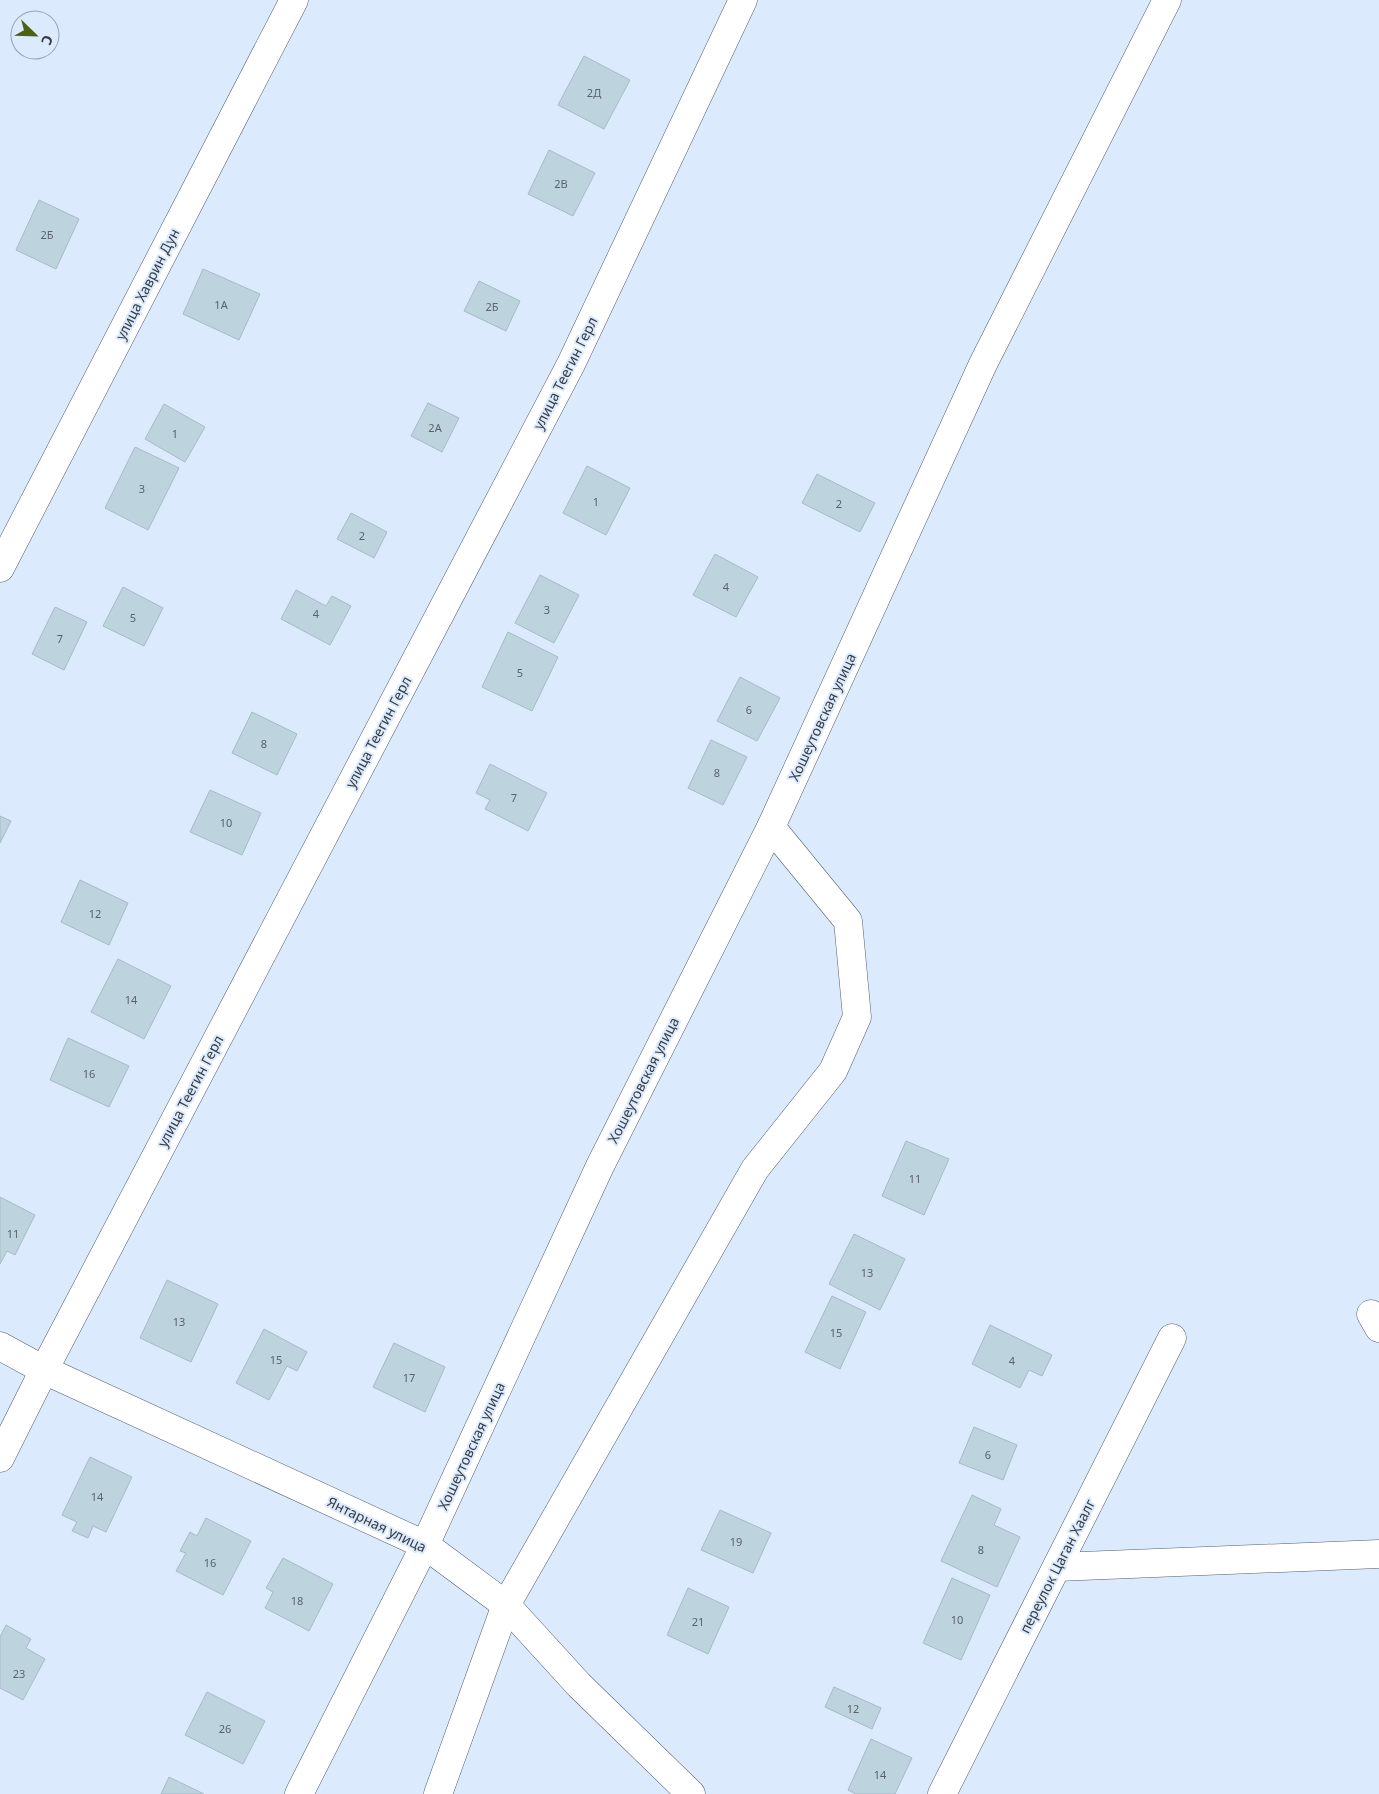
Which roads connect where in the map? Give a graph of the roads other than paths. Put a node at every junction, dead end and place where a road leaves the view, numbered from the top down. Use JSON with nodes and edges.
{"nodes":[{"id":1,"x":294,"y":0,"type":"edge"},
{"id":2,"x":743,"y":0,"type":"edge"},
{"id":3,"x":1167,"y":0,"type":"edge"},
{"id":4,"x":0,"y":568,"type":"edge"},
{"id":5,"x":772,"y":827,"type":"junction"},
{"id":6,"x":1172,"y":1338,"type":"dead end"},
{"id":7,"x":0,"y":1346,"type":"edge"},
{"id":8,"x":44,"y":1370,"type":"junction"},
{"id":9,"x":0,"y":1458,"type":"edge"},
{"id":10,"x":425,"y":1545,"type":"junction"},
{"id":11,"x":1379,"y":1554,"type":"edge"},
{"id":12,"x":1057,"y":1567,"type":"junction"},
{"id":13,"x":506,"y":1606,"type":"junction"},
{"id":14,"x":300,"y":1794,"type":"edge"},
{"id":15,"x":438,"y":1794,"type":"edge"},
{"id":16,"x":691,"y":1794,"type":"edge"},
{"id":17,"x":942,"y":1794,"type":"edge"}],
"edges":[{"from":1,"to":4,"type":"street","name":"улица Хаврин Дун"},
{"from":2,"to":8,"type":"street","name":"улица Теегин Герл"},
{"from":3,"to":5,"type":"street","name":"Хошеутовская улица"},
{"from":5,"to":10,"type":"street","name":"Хошеутовская улица"},
{"from":5,"to":13,"type":"street"},
{"from":6,"to":12,"type":"street","name":"переулок Цаган Хаалг"},
{"from":7,"to":8,"type":"street","name":"Янтарная улица"},
{"from":8,"to":9,"type":"street","name":"улица Теегин Герл"},
{"from":8,"to":10,"type":"street","name":"Янтарная улица"},
{"from":10,"to":13,"type":"street","name":"Янтарная улица"},
{"from":10,"to":14,"type":"street","name":"Хошеутовская улица"},
{"from":11,"to":12,"type":"street"},
{"from":12,"to":17,"type":"street","name":"переулок Цаган Хаалг"},
{"from":13,"to":15,"type":"street"},
{"from":13,"to":16,"type":"street","name":"Янтарная улица"}]}
